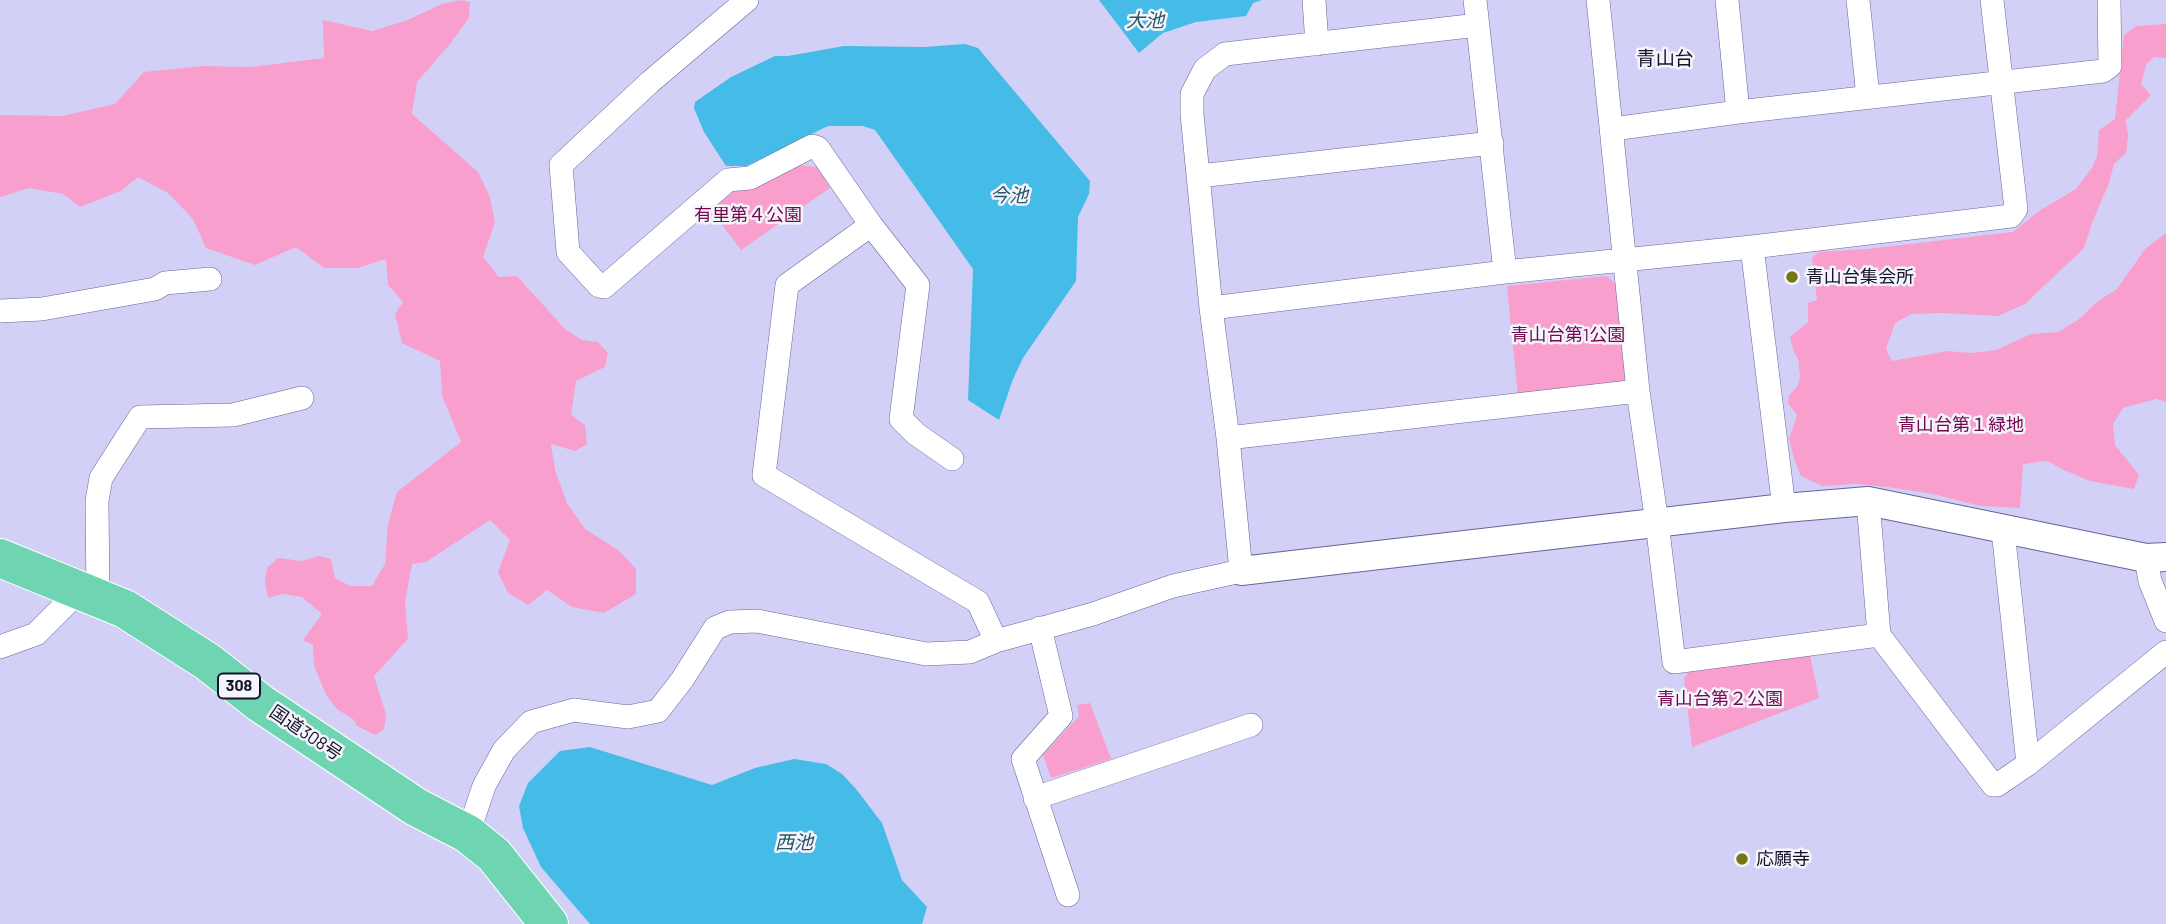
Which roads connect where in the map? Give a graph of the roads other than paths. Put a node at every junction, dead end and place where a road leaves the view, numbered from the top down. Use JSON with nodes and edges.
{"nodes":[{"id":1,"x":747,"y":0,"type":"edge"},
{"id":2,"x":1314,"y":0,"type":"edge"},
{"id":3,"x":1475,"y":0,"type":"edge"},
{"id":4,"x":1598,"y":0,"type":"edge"},
{"id":5,"x":1727,"y":0,"type":"edge"},
{"id":6,"x":1858,"y":0,"type":"edge"},
{"id":7,"x":1992,"y":0,"type":"edge"},
{"id":8,"x":2109,"y":0,"type":"edge"},
{"id":9,"x":1478,"y":25,"type":"junction"},
{"id":10,"x":1317,"y":44,"type":"junction"},
{"id":11,"x":2000,"y":82,"type":"junction"},
{"id":12,"x":1868,"y":97,"type":"junction"},
{"id":13,"x":1738,"y":112,"type":"junction"},
{"id":14,"x":1612,"y":129,"type":"junction"},
{"id":15,"x":1492,"y":143,"type":"junction"},
{"id":16,"x":1199,"y":176,"type":"junction"},
{"id":17,"x":871,"y":225,"type":"junction"},
{"id":18,"x":1752,"y":247,"type":"junction"},
{"id":19,"x":1625,"y":260,"type":"junction"},
{"id":20,"x":1505,"y":272,"type":"junction"},
{"id":21,"x":210,"y":279,"type":"dead end"},
{"id":22,"x":1211,"y":308,"type":"junction"},
{"id":23,"x":0,"y":311,"type":"edge"},
{"id":24,"x":1638,"y":391,"type":"junction"},
{"id":25,"x":302,"y":398,"type":"dead end"},
{"id":26,"x":1228,"y":438,"type":"junction"},
{"id":27,"x":951,"y":459,"type":"dead end"},
{"id":28,"x":1868,"y":500,"type":"junction"},
{"id":29,"x":1784,"y":508,"type":"junction"},
{"id":30,"x":1657,"y":523,"type":"junction"},
{"id":31,"x":2003,"y":530,"type":"junction"},
{"id":32,"x":2156,"y":557,"type":"edge"},
{"id":33,"x":0,"y":558,"type":"edge"},
{"id":34,"x":1241,"y":570,"type":"junction"},
{"id":35,"x":89,"y":594,"type":"junction"},
{"id":36,"x":2166,"y":621,"type":"edge"},
{"id":37,"x":1040,"y":628,"type":"junction"},
{"id":38,"x":1879,"y":635,"type":"junction"},
{"id":39,"x":996,"y":641,"type":"junction"},
{"id":40,"x":0,"y":647,"type":"edge"},
{"id":41,"x":2166,"y":652,"type":"edge"},
{"id":42,"x":1251,"y":725,"type":"dead end"},
{"id":43,"x":2028,"y":764,"type":"junction"},
{"id":44,"x":1035,"y":798,"type":"junction"},
{"id":45,"x":468,"y":834,"type":"junction"},
{"id":46,"x":1068,"y":895,"type":"dead end"},
{"id":47,"x":549,"y":924,"type":"edge"}],
"edges":[{"from":1,"to":17,"type":"street"},
{"from":2,"to":10,"type":"street"},
{"from":3,"to":9,"type":"street"},
{"from":4,"to":14,"type":"street"},
{"from":5,"to":13,"type":"street"},
{"from":6,"to":12,"type":"street"},
{"from":7,"to":11,"type":"street"},
{"from":8,"to":11,"type":"street"},
{"from":9,"to":10,"type":"street"},
{"from":9,"to":15,"type":"street"},
{"from":10,"to":16,"type":"street"},
{"from":11,"to":12,"type":"street"},
{"from":11,"to":18,"type":"street"},
{"from":12,"to":13,"type":"street"},
{"from":13,"to":14,"type":"street"},
{"from":14,"to":19,"type":"street"},
{"from":15,"to":16,"type":"street"},
{"from":15,"to":20,"type":"street"},
{"from":16,"to":22,"type":"street"},
{"from":17,"to":27,"type":"street"},
{"from":17,"to":39,"type":"street"},
{"from":18,"to":19,"type":"street"},
{"from":18,"to":29,"type":"street"},
{"from":19,"to":20,"type":"street"},
{"from":19,"to":24,"type":"street"},
{"from":20,"to":22,"type":"street"},
{"from":21,"to":23,"type":"street"},
{"from":22,"to":26,"type":"street"},
{"from":24,"to":26,"type":"street"},
{"from":24,"to":30,"type":"street"},
{"from":25,"to":35,"type":"street"},
{"from":26,"to":34,"type":"street"},
{"from":28,"to":29,"type":"street"},
{"from":28,"to":31,"type":"street"},
{"from":28,"to":38,"type":"street"},
{"from":29,"to":30,"type":"street"},
{"from":30,"to":34,"type":"street"},
{"from":30,"to":38,"type":"street"},
{"from":31,"to":32,"type":"street"},
{"from":31,"to":43,"type":"street"},
{"from":32,"to":36,"type":"street"},
{"from":33,"to":35,"type":"highway","name":"国道308号","number":"308"},
{"from":34,"to":37,"type":"street"},
{"from":35,"to":40,"type":"street"},
{"from":35,"to":45,"type":"highway","name":"国道308号","number":"308"},
{"from":37,"to":39,"type":"street"},
{"from":37,"to":44,"type":"street"},
{"from":38,"to":43,"type":"street"},
{"from":39,"to":45,"type":"street"},
{"from":41,"to":43,"type":"street"},
{"from":42,"to":44,"type":"street"},
{"from":44,"to":46,"type":"street"},
{"from":45,"to":47,"type":"highway","name":"国道308号","number":"308"}]}
